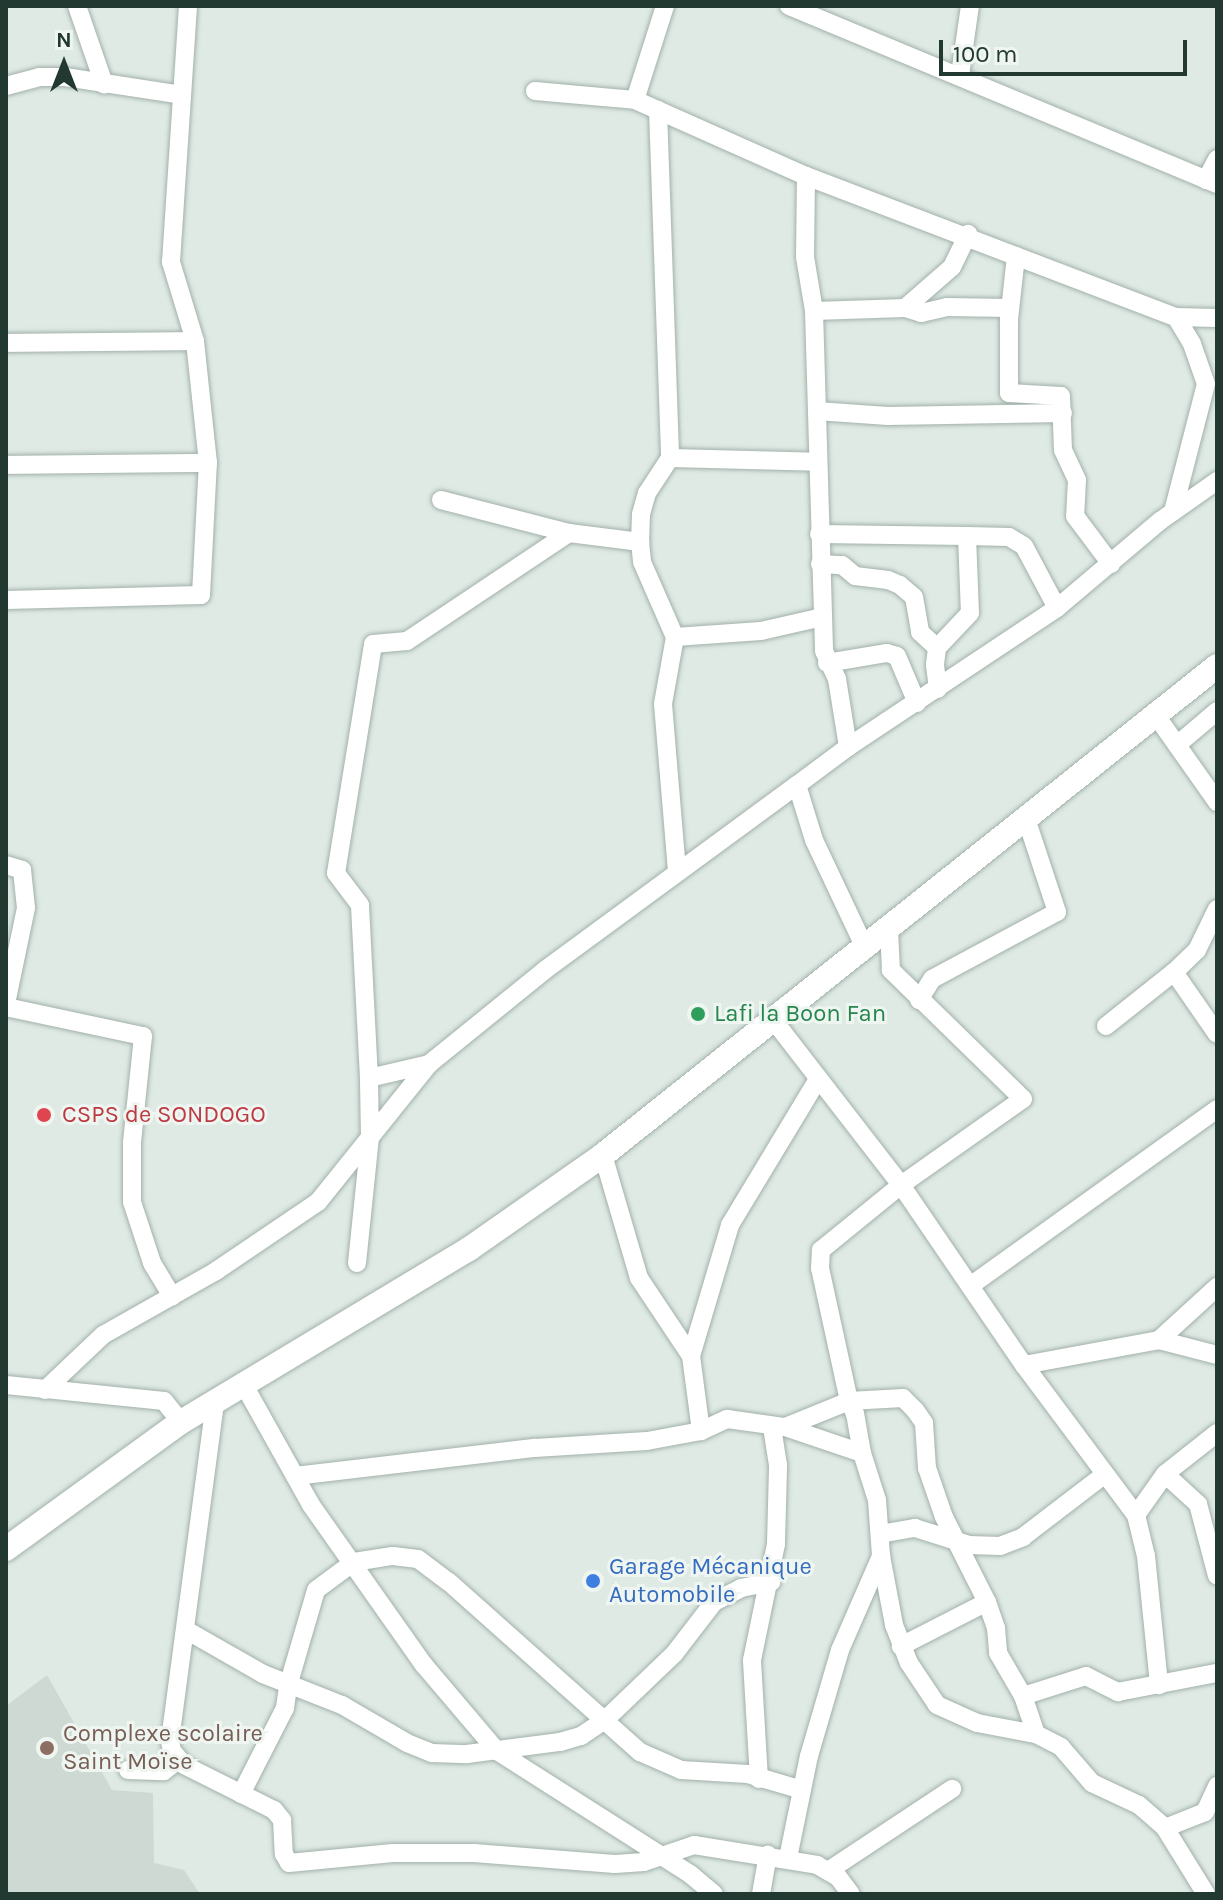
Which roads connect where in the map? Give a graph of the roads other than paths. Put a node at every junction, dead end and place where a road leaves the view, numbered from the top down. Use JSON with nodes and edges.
{"nodes":[{"id":1,"x":77,"y":6,"type":"edge"},
{"id":2,"x":188,"y":6,"type":"edge"},
{"id":3,"x":665,"y":6,"type":"edge"},
{"id":4,"x":789,"y":6,"type":"edge"},
{"id":5,"x":970,"y":6,"type":"edge"},
{"id":6,"x":960,"y":75,"type":"junction"},
{"id":7,"x":104,"y":84,"type":"junction"},
{"id":8,"x":6,"y":86,"type":"edge"},
{"id":9,"x":535,"y":91,"type":"dead end"},
{"id":10,"x":182,"y":95,"type":"junction"},
{"id":11,"x":635,"y":100,"type":"junction"},
{"id":12,"x":658,"y":110,"type":"junction"},
{"id":13,"x":1217,"y":159,"type":"edge"},
{"id":14,"x":806,"y":176,"type":"junction"},
{"id":15,"x":1212,"y":182,"type":"edge"},
{"id":16,"x":968,"y":234,"type":"junction"},
{"id":17,"x":1016,"y":256,"type":"junction"},
{"id":18,"x":905,"y":308,"type":"junction"},
{"id":19,"x":1010,"y":308,"type":"junction"},
{"id":20,"x":814,"y":311,"type":"junction"},
{"id":21,"x":1176,"y":317,"type":"junction"},
{"id":22,"x":1217,"y":318,"type":"edge"},
{"id":23,"x":195,"y":341,"type":"junction"},
{"id":24,"x":6,"y":343,"type":"edge"},
{"id":25,"x":1009,"y":393,"type":"junction"},
{"id":26,"x":817,"y":411,"type":"junction"},
{"id":27,"x":1063,"y":413,"type":"junction"},
{"id":28,"x":1011,"y":414,"type":"junction"},
{"id":29,"x":670,"y":458,"type":"junction"},
{"id":30,"x":818,"y":462,"type":"junction"},
{"id":31,"x":208,"y":463,"type":"junction"},
{"id":32,"x":6,"y":465,"type":"edge"},
{"id":33,"x":1213,"y":490,"type":"edge"},
{"id":34,"x":441,"y":500,"type":"dead end"},
{"id":35,"x":1173,"y":512,"type":"junction"},
{"id":36,"x":569,"y":533,"type":"junction"},
{"id":37,"x":819,"y":534,"type":"junction"},
{"id":38,"x":967,"y":536,"type":"junction"},
{"id":39,"x":640,"y":542,"type":"junction"},
{"id":40,"x":820,"y":564,"type":"junction"},
{"id":41,"x":1111,"y":564,"type":"junction"},
{"id":42,"x":6,"y":600,"type":"edge"},
{"id":43,"x":1057,"y":608,"type":"junction"},
{"id":44,"x":822,"y":617,"type":"junction"},
{"id":45,"x":675,"y":637,"type":"junction"},
{"id":46,"x":937,"y":648,"type":"junction"},
{"id":47,"x":827,"y":663,"type":"junction"},
{"id":48,"x":1217,"y":666,"type":"edge"},
{"id":49,"x":938,"y":689,"type":"junction"},
{"id":50,"x":917,"y":703,"type":"junction"},
{"id":51,"x":1217,"y":711,"type":"edge"},
{"id":52,"x":1155,"y":714,"type":"junction"},
{"id":53,"x":1177,"y":745,"type":"junction"},
{"id":54,"x":848,"y":747,"type":"junction"},
{"id":55,"x":797,"y":785,"type":"junction"},
{"id":56,"x":1217,"y":802,"type":"edge"},
{"id":57,"x":1026,"y":818,"type":"junction"},
{"id":58,"x":6,"y":865,"type":"edge"},
{"id":59,"x":677,"y":871,"type":"junction"},
{"id":60,"x":1217,"y":909,"type":"edge"},
{"id":61,"x":889,"y":930,"type":"junction"},
{"id":62,"x":865,"y":948,"type":"junction"},
{"id":63,"x":1174,"y":972,"type":"junction"},
{"id":64,"x":919,"y":1000,"type":"junction"},
{"id":65,"x":6,"y":1006,"type":"edge"},
{"id":66,"x":775,"y":1022,"type":"junction"},
{"id":67,"x":1106,"y":1026,"type":"dead end"},
{"id":68,"x":1217,"y":1034,"type":"edge"},
{"id":69,"x":429,"y":1064,"type":"junction"},
{"id":70,"x":369,"y":1078,"type":"junction"},
{"id":71,"x":818,"y":1079,"type":"junction"},
{"id":72,"x":1217,"y":1109,"type":"edge"},
{"id":73,"x":370,"y":1138,"type":"junction"},
{"id":74,"x":603,"y":1155,"type":"junction"},
{"id":75,"x":901,"y":1185,"type":"junction"},
{"id":76,"x":357,"y":1263,"type":"dead end"},
{"id":77,"x":970,"y":1286,"type":"junction"},
{"id":78,"x":1217,"y":1287,"type":"edge"},
{"id":79,"x":172,"y":1296,"type":"junction"},
{"id":80,"x":1159,"y":1340,"type":"junction"},
{"id":81,"x":1217,"y":1355,"type":"edge"},
{"id":82,"x":691,"y":1356,"type":"junction"},
{"id":83,"x":1024,"y":1365,"type":"junction"},
{"id":84,"x":6,"y":1385,"type":"edge"},
{"id":85,"x":244,"y":1385,"type":"junction"},
{"id":86,"x":45,"y":1390,"type":"junction"},
{"id":87,"x":849,"y":1401,"type":"junction"},
{"id":88,"x":215,"y":1403,"type":"junction"},
{"id":89,"x":181,"y":1422,"type":"junction"},
{"id":90,"x":779,"y":1426,"type":"junction"},
{"id":91,"x":701,"y":1431,"type":"junction"},
{"id":92,"x":1217,"y":1433,"type":"edge"},
{"id":93,"x":862,"y":1453,"type":"junction"},
{"id":94,"x":1105,"y":1474,"type":"junction"},
{"id":95,"x":1165,"y":1474,"type":"junction"},
{"id":96,"x":295,"y":1476,"type":"junction"},
{"id":97,"x":1136,"y":1515,"type":"junction"},
{"id":98,"x":880,"y":1534,"type":"junction"},
{"id":99,"x":959,"y":1541,"type":"junction"},
{"id":100,"x":6,"y":1549,"type":"edge"},
{"id":101,"x":881,"y":1556,"type":"junction"},
{"id":102,"x":354,"y":1562,"type":"junction"},
{"id":103,"x":1217,"y":1576,"type":"edge"},
{"id":104,"x":771,"y":1582,"type":"junction"},
{"id":105,"x":987,"y":1602,"type":"junction"},
{"id":106,"x":186,"y":1630,"type":"junction"},
{"id":107,"x":901,"y":1646,"type":"junction"},
{"id":108,"x":1217,"y":1673,"type":"edge"},
{"id":109,"x":1159,"y":1685,"type":"junction"},
{"id":110,"x":288,"y":1686,"type":"junction"},
{"id":111,"x":1023,"y":1696,"type":"junction"},
{"id":112,"x":606,"y":1719,"type":"junction"},
{"id":113,"x":1036,"y":1734,"type":"junction"},
{"id":114,"x":497,"y":1751,"type":"junction"},
{"id":115,"x":178,"y":1760,"type":"junction"},
{"id":116,"x":128,"y":1770,"type":"dead end"},
{"id":117,"x":759,"y":1779,"type":"junction"},
{"id":118,"x":1217,"y":1786,"type":"edge"},
{"id":119,"x":952,"y":1789,"type":"dead end"},
{"id":120,"x":802,"y":1790,"type":"junction"},
{"id":121,"x":241,"y":1794,"type":"junction"},
{"id":122,"x":1165,"y":1828,"type":"junction"},
{"id":123,"x":768,"y":1855,"type":"junction"},
{"id":124,"x":664,"y":1857,"type":"junction"},
{"id":125,"x":788,"y":1858,"type":"junction"},
{"id":126,"x":828,"y":1871,"type":"junction"},
{"id":127,"x":714,"y":1894,"type":"edge"},
{"id":128,"x":761,"y":1894,"type":"edge"},
{"id":129,"x":851,"y":1894,"type":"edge"},
{"id":130,"x":1206,"y":1894,"type":"edge"}],
"edges":[{"from":1,"to":7,"type":"street"},
{"from":2,"to":10,"type":"street"},
{"from":3,"to":11,"type":"street"},
{"from":4,"to":6,"type":"street"},
{"from":5,"to":6,"type":"street"},
{"from":6,"to":15,"type":"street"},
{"from":7,"to":8,"type":"street"},
{"from":7,"to":10,"type":"street"},
{"from":9,"to":11,"type":"street"},
{"from":10,"to":23,"type":"street"},
{"from":11,"to":12,"type":"street"},
{"from":12,"to":14,"type":"street"},
{"from":12,"to":29,"type":"street"},
{"from":13,"to":15,"type":"street"},
{"from":14,"to":16,"type":"street"},
{"from":14,"to":20,"type":"street"},
{"from":16,"to":17,"type":"street"},
{"from":16,"to":18,"type":"street"},
{"from":17,"to":19,"type":"street"},
{"from":17,"to":21,"type":"street"},
{"from":18,"to":19,"type":"street"},
{"from":18,"to":20,"type":"street"},
{"from":19,"to":25,"type":"street"},
{"from":20,"to":26,"type":"street"},
{"from":21,"to":22,"type":"street"},
{"from":21,"to":35,"type":"street"},
{"from":23,"to":24,"type":"street"},
{"from":23,"to":31,"type":"street"},
{"from":25,"to":27,"type":"street"},
{"from":25,"to":28,"type":"street"},
{"from":26,"to":28,"type":"street"},
{"from":26,"to":30,"type":"street"},
{"from":27,"to":28,"type":"street"},
{"from":27,"to":41,"type":"street"},
{"from":29,"to":30,"type":"street"},
{"from":29,"to":39,"type":"street"},
{"from":30,"to":37,"type":"street"},
{"from":31,"to":32,"type":"street"},
{"from":31,"to":42,"type":"street"},
{"from":33,"to":35,"type":"street"},
{"from":34,"to":36,"type":"street"},
{"from":35,"to":41,"type":"street"},
{"from":36,"to":39,"type":"street"},
{"from":36,"to":70,"type":"street"},
{"from":37,"to":38,"type":"street"},
{"from":37,"to":40,"type":"street"},
{"from":38,"to":43,"type":"street"},
{"from":38,"to":46,"type":"street"},
{"from":39,"to":45,"type":"street"},
{"from":40,"to":44,"type":"street"},
{"from":40,"to":46,"type":"street"},
{"from":41,"to":43,"type":"street"},
{"from":43,"to":49,"type":"street"},
{"from":44,"to":45,"type":"street"},
{"from":44,"to":47,"type":"street"},
{"from":45,"to":59,"type":"street"},
{"from":46,"to":49,"type":"street"},
{"from":47,"to":50,"type":"street"},
{"from":47,"to":54,"type":"street"},
{"from":48,"to":52,"type":"street"},
{"from":49,"to":50,"type":"street"},
{"from":50,"to":54,"type":"street"},
{"from":51,"to":53,"type":"street"},
{"from":52,"to":53,"type":"street"},
{"from":52,"to":57,"type":"street"},
{"from":53,"to":56,"type":"street"},
{"from":54,"to":55,"type":"street"},
{"from":55,"to":59,"type":"street"},
{"from":55,"to":62,"type":"street"},
{"from":57,"to":61,"type":"street"},
{"from":57,"to":64,"type":"street"},
{"from":58,"to":65,"type":"street"},
{"from":59,"to":69,"type":"street"},
{"from":60,"to":63,"type":"street"},
{"from":61,"to":62,"type":"street"},
{"from":61,"to":64,"type":"street"},
{"from":62,"to":66,"type":"street"},
{"from":63,"to":67,"type":"street"},
{"from":63,"to":68,"type":"street"},
{"from":64,"to":75,"type":"street"},
{"from":65,"to":79,"type":"street"},
{"from":66,"to":71,"type":"street"},
{"from":66,"to":74,"type":"street"},
{"from":69,"to":70,"type":"street"},
{"from":69,"to":73,"type":"street"},
{"from":70,"to":73,"type":"street"},
{"from":71,"to":75,"type":"street"},
{"from":71,"to":82,"type":"street"},
{"from":72,"to":77,"type":"street"},
{"from":73,"to":76,"type":"street"},
{"from":73,"to":79,"type":"street"},
{"from":74,"to":82,"type":"street"},
{"from":74,"to":85,"type":"street"},
{"from":75,"to":77,"type":"street"},
{"from":75,"to":87,"type":"street"},
{"from":77,"to":83,"type":"street"},
{"from":78,"to":80,"type":"street"},
{"from":79,"to":86,"type":"street"},
{"from":80,"to":81,"type":"street"},
{"from":80,"to":83,"type":"street"},
{"from":82,"to":91,"type":"street"},
{"from":83,"to":94,"type":"street"},
{"from":84,"to":86,"type":"street"},
{"from":85,"to":88,"type":"street"},
{"from":85,"to":96,"type":"street"},
{"from":86,"to":89,"type":"street"},
{"from":87,"to":90,"type":"street"},
{"from":87,"to":93,"type":"street"},
{"from":87,"to":99,"type":"street"},
{"from":88,"to":89,"type":"street"},
{"from":88,"to":106,"type":"street"},
{"from":89,"to":100,"type":"street"},
{"from":90,"to":91,"type":"street"},
{"from":90,"to":93,"type":"street"},
{"from":90,"to":104,"type":"street"},
{"from":91,"to":96,"type":"street"},
{"from":92,"to":95,"type":"street"},
{"from":93,"to":98,"type":"street"},
{"from":94,"to":97,"type":"street"},
{"from":94,"to":99,"type":"street"},
{"from":95,"to":97,"type":"street"},
{"from":95,"to":103,"type":"street"},
{"from":96,"to":102,"type":"street"},
{"from":97,"to":109,"type":"street"},
{"from":98,"to":99,"type":"street"},
{"from":98,"to":101,"type":"street"},
{"from":99,"to":105,"type":"street"},
{"from":101,"to":107,"type":"street"},
{"from":101,"to":120,"type":"street"},
{"from":102,"to":110,"type":"street"},
{"from":102,"to":112,"type":"street"},
{"from":102,"to":114,"type":"street"},
{"from":104,"to":112,"type":"street"},
{"from":104,"to":117,"type":"street"},
{"from":105,"to":107,"type":"street"},
{"from":105,"to":111,"type":"street"},
{"from":106,"to":110,"type":"street"},
{"from":106,"to":115,"type":"street"},
{"from":107,"to":113,"type":"street"},
{"from":108,"to":109,"type":"street"},
{"from":109,"to":111,"type":"street"},
{"from":110,"to":114,"type":"street"},
{"from":110,"to":121,"type":"street"},
{"from":111,"to":113,"type":"street"},
{"from":112,"to":114,"type":"street"},
{"from":112,"to":117,"type":"street"},
{"from":113,"to":122,"type":"street"},
{"from":114,"to":124,"type":"street"},
{"from":115,"to":116,"type":"street"},
{"from":115,"to":121,"type":"street"},
{"from":117,"to":120,"type":"street"},
{"from":118,"to":122,"type":"street"},
{"from":119,"to":126,"type":"street"},
{"from":120,"to":125,"type":"street"},
{"from":121,"to":124,"type":"street"},
{"from":122,"to":130,"type":"street"},
{"from":123,"to":124,"type":"street"},
{"from":123,"to":125,"type":"street"},
{"from":123,"to":128,"type":"street"},
{"from":124,"to":127,"type":"street"},
{"from":125,"to":126,"type":"street"},
{"from":126,"to":129,"type":"street"}]}
